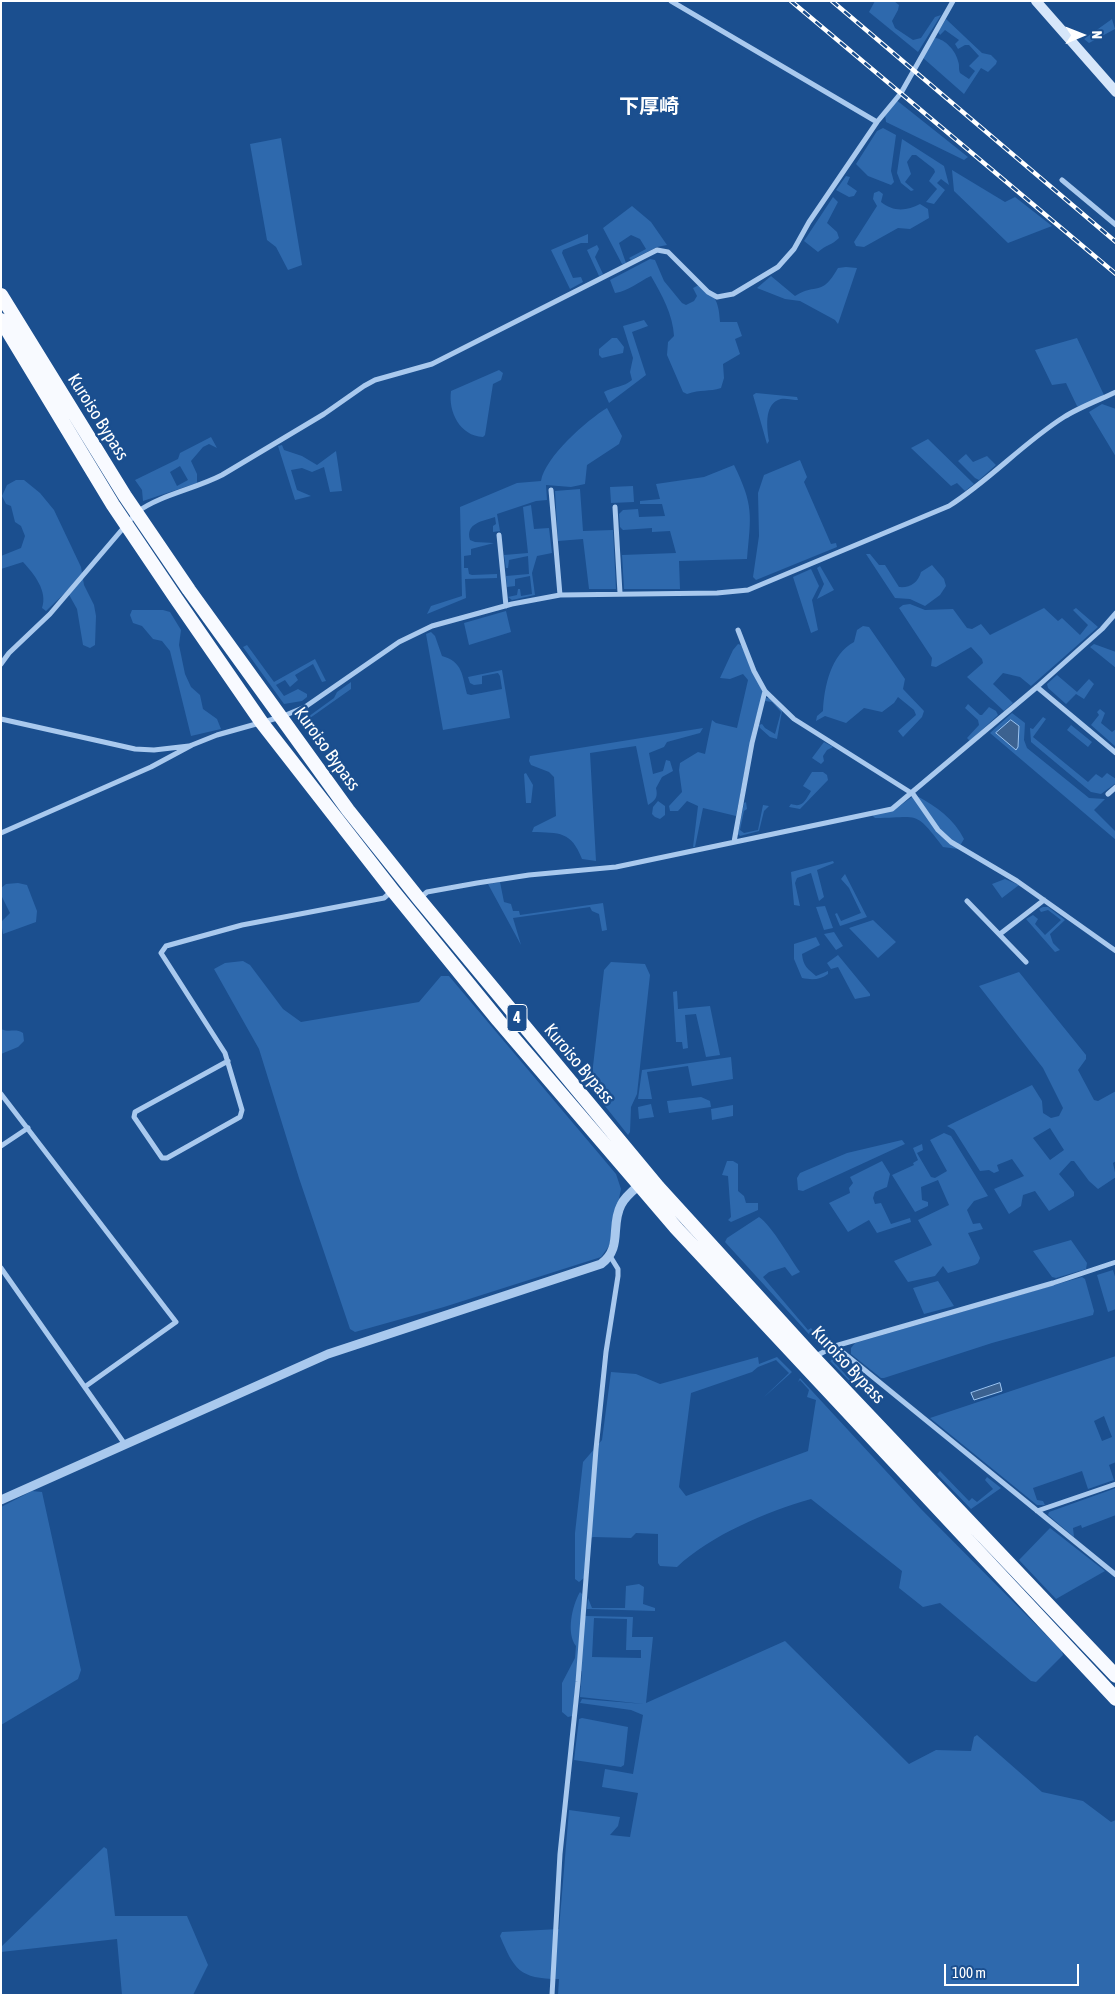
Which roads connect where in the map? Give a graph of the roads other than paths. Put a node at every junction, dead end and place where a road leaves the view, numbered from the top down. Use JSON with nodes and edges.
{"nodes":[{"id":1,"x":672,"y":1,"type":"edge"},
{"id":2,"x":953,"y":1,"type":"edge"},
{"id":3,"x":1036,"y":1,"type":"edge"},
{"id":4,"x":1116,"y":92,"type":"edge"},
{"id":5,"x":877,"y":122,"type":"junction"},
{"id":6,"x":1062,"y":180,"type":"dead end"},
{"id":7,"x":1116,"y":225,"type":"edge"},
{"id":8,"x":1,"y":295,"type":"edge"},
{"id":9,"x":1,"y":320,"type":"edge"},
{"id":10,"x":1116,"y":392,"type":"edge"},
{"id":11,"x":551,"y":490,"type":"dead end"},
{"id":12,"x":615,"y":507,"type":"dead end"},
{"id":13,"x":137,"y":512,"type":"junction"},
{"id":14,"x":126,"y":525,"type":"junction"},
{"id":15,"x":499,"y":535,"type":"dead end"},
{"id":16,"x":620,"y":593,"type":"junction"},
{"id":17,"x":560,"y":595,"type":"junction"},
{"id":18,"x":506,"y":606,"type":"junction"},
{"id":19,"x":1116,"y":613,"type":"edge"},
{"id":20,"x":738,"y":630,"type":"dead end"},
{"id":21,"x":1,"y":664,"type":"edge"},
{"id":22,"x":1037,"y":687,"type":"junction"},
{"id":23,"x":765,"y":692,"type":"junction"},
{"id":24,"x":281,"y":718,"type":"junction"},
{"id":25,"x":1,"y":720,"type":"edge"},
{"id":26,"x":262,"y":723,"type":"junction"},
{"id":27,"x":192,"y":745,"type":"junction"},
{"id":28,"x":1116,"y":753,"type":"edge"},
{"id":29,"x":1116,"y":787,"type":"edge"},
{"id":30,"x":913,"y":794,"type":"junction"},
{"id":31,"x":1108,"y":794,"type":"dead end"},
{"id":32,"x":1,"y":833,"type":"edge"},
{"id":33,"x":734,"y":842,"type":"junction"},
{"id":34,"x":392,"y":891,"type":"junction"},
{"id":35,"x":419,"y":899,"type":"junction"},
{"id":36,"x":1044,"y":900,"type":"junction"},
{"id":37,"x":967,"y":901,"type":"dead end"},
{"id":38,"x":1000,"y":934,"type":"junction"},
{"id":39,"x":1116,"y":951,"type":"edge"},
{"id":40,"x":1026,"y":962,"type":"dead end"},
{"id":41,"x":228,"y":1061,"type":"junction"},
{"id":42,"x":1,"y":1094,"type":"edge"},
{"id":43,"x":28,"y":1128,"type":"junction"},
{"id":44,"x":1,"y":1146,"type":"edge"},
{"id":45,"x":644,"y":1181,"type":"junction"},
{"id":46,"x":610,"y":1256,"type":"junction"},
{"id":47,"x":1116,"y":1262,"type":"edge"},
{"id":48,"x":1,"y":1268,"type":"edge"},
{"id":49,"x":835,"y":1346,"type":"junction"},
{"id":50,"x":809,"y":1362,"type":"junction"},
{"id":51,"x":86,"y":1386,"type":"junction"},
{"id":52,"x":124,"y":1443,"type":"junction"},
{"id":53,"x":1116,"y":1484,"type":"edge"},
{"id":54,"x":1,"y":1500,"type":"edge"},
{"id":55,"x":1037,"y":1511,"type":"junction"},
{"id":56,"x":1116,"y":1575,"type":"edge"},
{"id":57,"x":1116,"y":1676,"type":"edge"},
{"id":58,"x":1116,"y":1699,"type":"edge"},
{"id":59,"x":552,"y":1995,"type":"edge"}],
"edges":[{"from":1,"to":5,"type":"street"},
{"from":2,"to":5,"type":"street"},
{"from":3,"to":4,"type":"main road"},
{"from":5,"to":13,"type":"street"},
{"from":6,"to":7,"type":"street"},
{"from":8,"to":13,"type":"highway","name":"Kuroiso Bypass","number":"4"},
{"from":9,"to":14,"type":"highway","name":"Kuroiso Bypass","number":"4"},
{"from":10,"to":16,"type":"street"},
{"from":11,"to":17,"type":"street"},
{"from":12,"to":16,"type":"street"},
{"from":13,"to":14,"type":"street"},
{"from":13,"to":24,"type":"highway","name":"Kuroiso Bypass","number":"4"},
{"from":14,"to":21,"type":"street"},
{"from":14,"to":26,"type":"highway","name":"Kuroiso Bypass","number":"4"},
{"from":15,"to":18,"type":"street"},
{"from":16,"to":17,"type":"street"},
{"from":17,"to":18,"type":"street"},
{"from":18,"to":24,"type":"street"},
{"from":19,"to":22,"type":"street"},
{"from":20,"to":23,"type":"street"},
{"from":22,"to":28,"type":"street"},
{"from":22,"to":30,"type":"street"},
{"from":23,"to":30,"type":"street"},
{"from":23,"to":33,"type":"street"},
{"from":24,"to":26,"type":"street"},
{"from":24,"to":35,"type":"highway","name":"Kuroiso Bypass","number":"4"},
{"from":25,"to":27,"type":"street"},
{"from":26,"to":27,"type":"street"},
{"from":26,"to":34,"type":"highway","name":"Kuroiso Bypass","number":"4"},
{"from":27,"to":32,"type":"street"},
{"from":29,"to":31,"type":"street"},
{"from":30,"to":33,"type":"street"},
{"from":30,"to":36,"type":"street"},
{"from":33,"to":35,"type":"street"},
{"from":34,"to":41,"type":"street"},
{"from":34,"to":45,"type":"highway","name":"Kuroiso Bypass","number":"4"},
{"from":35,"to":45,"type":"highway","name":"Kuroiso Bypass","number":"4"},
{"from":36,"to":38,"type":"street"},
{"from":36,"to":39,"type":"street"},
{"from":37,"to":38,"type":"street"},
{"from":38,"to":40,"type":"street"},
{"from":41,"to":41,"type":"street"},
{"from":42,"to":43,"type":"street"},
{"from":43,"to":44,"type":"street"},
{"from":43,"to":51,"type":"street"},
{"from":45,"to":46,"type":"street"},
{"from":45,"to":50,"type":"highway","name":"Kuroiso Bypass","number":"4"},
{"from":46,"to":52,"type":"street"},
{"from":46,"to":59,"type":"street"},
{"from":47,"to":49,"type":"street"},
{"from":48,"to":51,"type":"street"},
{"from":49,"to":50,"type":"street"},
{"from":49,"to":55,"type":"street"},
{"from":50,"to":57,"type":"highway","name":"Kuroiso Bypass","number":"4"},
{"from":50,"to":58,"type":"highway","name":"Kuroiso Bypass","number":"4"},
{"from":51,"to":52,"type":"street"},
{"from":52,"to":54,"type":"street"},
{"from":53,"to":55,"type":"street"},
{"from":55,"to":56,"type":"street"}]}
